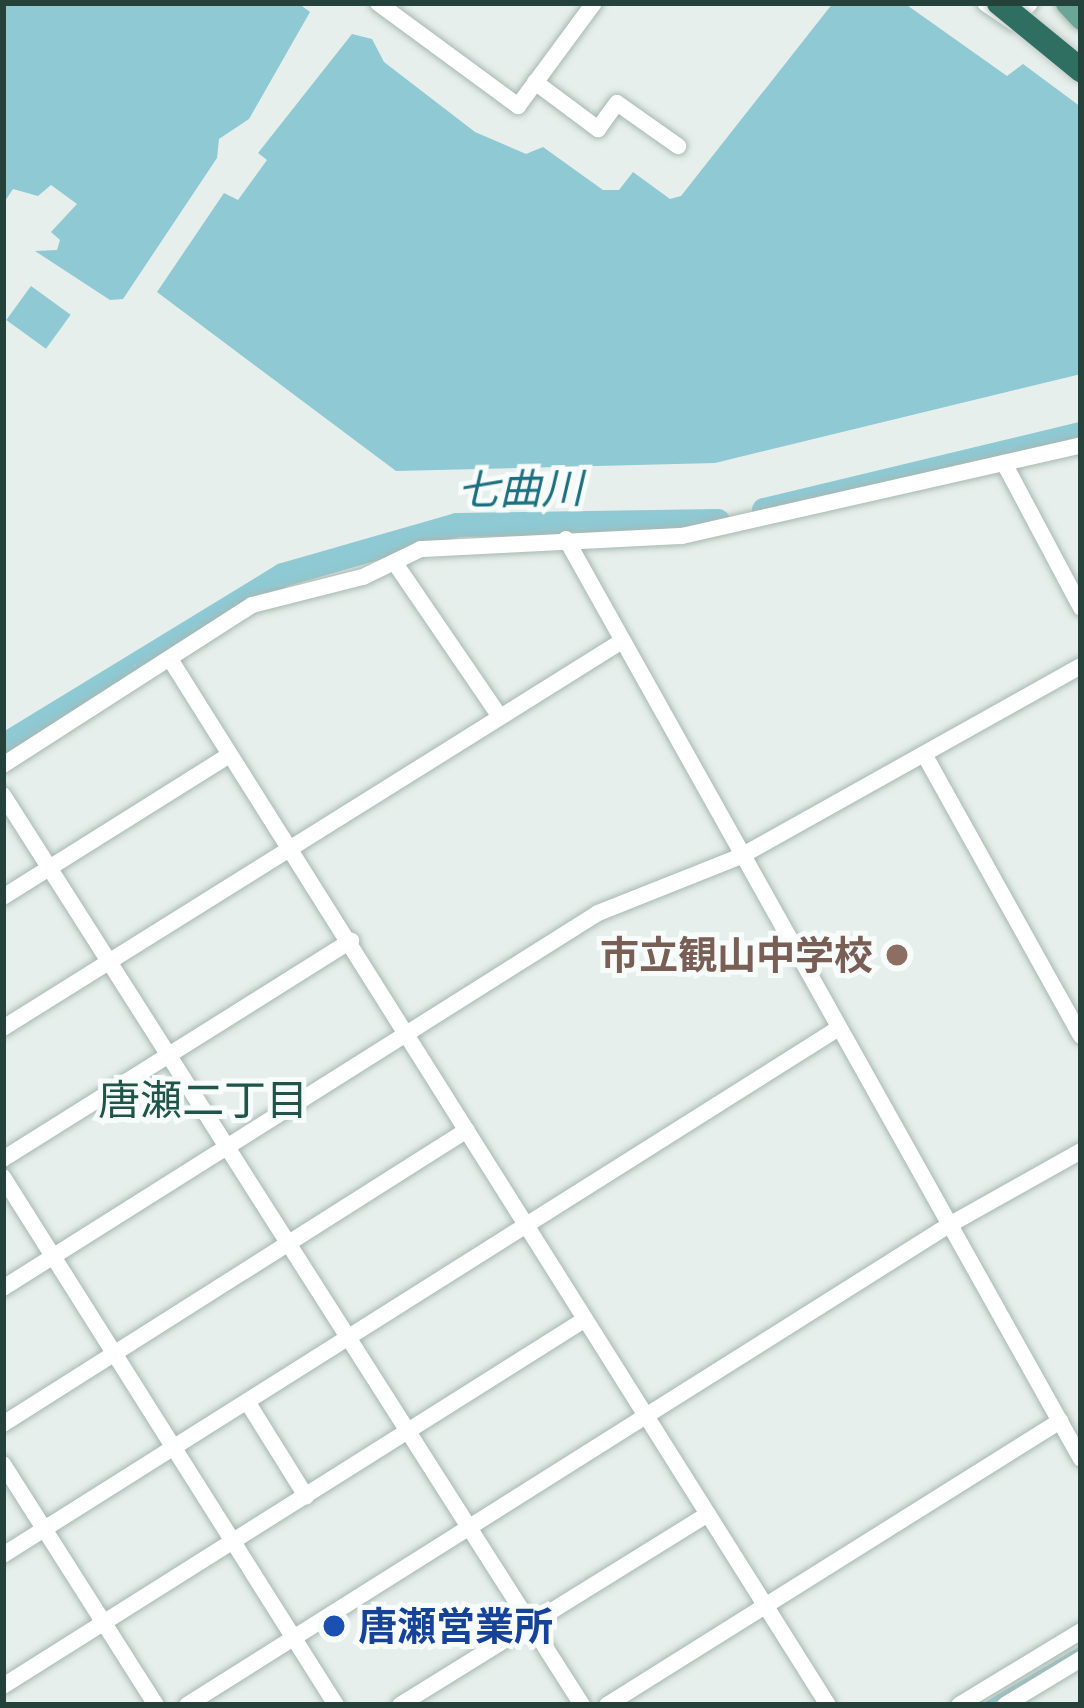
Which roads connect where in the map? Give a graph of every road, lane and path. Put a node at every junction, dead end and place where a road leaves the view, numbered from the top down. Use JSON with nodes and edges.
{"nodes":[{"id":1,"x":378,"y":3,"type":"edge"},
{"id":2,"x":594,"y":3,"type":"edge"},
{"id":3,"x":985,"y":3,"type":"edge"},
{"id":4,"x":999,"y":3,"type":"edge"},
{"id":5,"x":1010,"y":3,"type":"edge"},
{"id":6,"x":1030,"y":3,"type":"edge"},
{"id":7,"x":1070,"y":3,"type":"edge"},
{"id":8,"x":1081,"y":10,"type":"edge"},
{"id":9,"x":1081,"y":19,"type":"edge"},
{"id":10,"x":1081,"y":59,"type":"edge"},
{"id":11,"x":1081,"y":70,"type":"edge"},
{"id":12,"x":535,"y":82,"type":"junction"},
{"id":13,"x":678,"y":146,"type":"dead end"},
{"id":14,"x":1081,"y":445,"type":"edge"},
{"id":15,"x":1004,"y":463,"type":"junction"},
{"id":16,"x":566,"y":539,"type":"junction"},
{"id":17,"x":394,"y":563,"type":"junction"},
{"id":18,"x":1081,"y":608,"type":"edge"},
{"id":19,"x":622,"y":641,"type":"junction"},
{"id":20,"x":170,"y":659,"type":"junction"},
{"id":21,"x":1081,"y":666,"type":"edge"},
{"id":22,"x":498,"y":714,"type":"junction"},
{"id":23,"x":924,"y":754,"type":"junction"},
{"id":24,"x":229,"y":755,"type":"junction"},
{"id":25,"x":3,"y":765,"type":"edge"},
{"id":26,"x":3,"y":795,"type":"edge"},
{"id":27,"x":286,"y":849,"type":"junction"},
{"id":28,"x":741,"y":856,"type":"junction"},
{"id":29,"x":49,"y":868,"type":"junction"},
{"id":30,"x":3,"y":897,"type":"edge"},
{"id":31,"x":351,"y":941,"type":"junction"},
{"id":32,"x":110,"y":962,"type":"junction"},
{"id":33,"x":3,"y":1028,"type":"edge"},
{"id":34,"x":839,"y":1028,"type":"junction"},
{"id":35,"x":407,"y":1033,"type":"junction"},
{"id":36,"x":1081,"y":1036,"type":"edge"},
{"id":37,"x":168,"y":1056,"type":"junction"},
{"id":38,"x":467,"y":1130,"type":"junction"},
{"id":39,"x":226,"y":1147,"type":"junction"},
{"id":40,"x":1081,"y":1151,"type":"edge"},
{"id":41,"x":3,"y":1159,"type":"edge"},
{"id":42,"x":3,"y":1177,"type":"edge"},
{"id":43,"x":949,"y":1226,"type":"junction"},
{"id":44,"x":527,"y":1228,"type":"junction"},
{"id":45,"x":288,"y":1244,"type":"junction"},
{"id":46,"x":52,"y":1257,"type":"junction"},
{"id":47,"x":3,"y":1288,"type":"edge"},
{"id":48,"x":584,"y":1320,"type":"junction"},
{"id":49,"x":351,"y":1339,"type":"junction"},
{"id":50,"x":113,"y":1354,"type":"junction"},
{"id":51,"x":248,"y":1403,"type":"junction"},
{"id":52,"x":644,"y":1416,"type":"junction"},
{"id":53,"x":1060,"y":1421,"type":"junction"},
{"id":54,"x":3,"y":1424,"type":"edge"},
{"id":55,"x":407,"y":1433,"type":"junction"},
{"id":56,"x":174,"y":1450,"type":"junction"},
{"id":57,"x":1081,"y":1459,"type":"edge"},
{"id":58,"x":3,"y":1464,"type":"edge"},
{"id":59,"x":306,"y":1496,"type":"junction"},
{"id":60,"x":707,"y":1514,"type":"junction"},
{"id":61,"x":466,"y":1525,"type":"junction"},
{"id":62,"x":45,"y":1529,"type":"junction"},
{"id":63,"x":232,"y":1542,"type":"junction"},
{"id":64,"x":3,"y":1555,"type":"edge"},
{"id":65,"x":768,"y":1606,"type":"junction"},
{"id":66,"x":105,"y":1624,"type":"junction"},
{"id":67,"x":531,"y":1624,"type":"junction"},
{"id":68,"x":1081,"y":1631,"type":"edge"},
{"id":69,"x":291,"y":1636,"type":"junction"},
{"id":70,"x":1081,"y":1659,"type":"edge"},
{"id":71,"x":3,"y":1686,"type":"edge"},
{"id":72,"x":156,"y":1705,"type":"edge"},
{"id":73,"x":187,"y":1705,"type":"edge"},
{"id":74,"x":336,"y":1705,"type":"edge"},
{"id":75,"x":400,"y":1705,"type":"edge"},
{"id":76,"x":582,"y":1705,"type":"edge"},
{"id":77,"x":607,"y":1705,"type":"edge"},
{"id":78,"x":828,"y":1705,"type":"edge"},
{"id":79,"x":959,"y":1705,"type":"edge"},
{"id":80,"x":1005,"y":1705,"type":"edge"}],
"edges":[{"from":1,"to":12,"type":"street"},
{"from":2,"to":12,"type":"street"},
{"from":3,"to":6,"type":"street"},
{"from":4,"to":11,"type":"highway","bridge":true},
{"from":5,"to":10,"type":"highway","bridge":true},
{"from":7,"to":8,"type":"main road"},
{"from":7,"to":9,"type":"main road"},
{"from":12,"to":13,"type":"street"},
{"from":14,"to":15,"type":"street"},
{"from":15,"to":16,"type":"street"},
{"from":15,"to":18,"type":"street"},
{"from":16,"to":17,"type":"street"},
{"from":16,"to":19,"type":"street"},
{"from":17,"to":20,"type":"street"},
{"from":17,"to":22,"type":"street"},
{"from":19,"to":22,"type":"street"},
{"from":19,"to":28,"type":"street"},
{"from":20,"to":24,"type":"street"},
{"from":20,"to":25,"type":"street"},
{"from":21,"to":23,"type":"street"},
{"from":22,"to":27,"type":"street"},
{"from":23,"to":28,"type":"street"},
{"from":23,"to":36,"type":"street"},
{"from":24,"to":27,"type":"street"},
{"from":24,"to":29,"type":"street"},
{"from":26,"to":29,"type":"street"},
{"from":27,"to":31,"type":"street"},
{"from":27,"to":32,"type":"street"},
{"from":28,"to":34,"type":"street"},
{"from":28,"to":35,"type":"street"},
{"from":29,"to":30,"type":"street"},
{"from":29,"to":32,"type":"street"},
{"from":31,"to":35,"type":"street"},
{"from":31,"to":37,"type":"street"},
{"from":32,"to":33,"type":"street"},
{"from":32,"to":37,"type":"street"},
{"from":34,"to":43,"type":"street"},
{"from":34,"to":44,"type":"street"},
{"from":35,"to":38,"type":"street"},
{"from":35,"to":39,"type":"street"},
{"from":37,"to":39,"type":"street"},
{"from":37,"to":41,"type":"street"},
{"from":38,"to":44,"type":"street"},
{"from":38,"to":45,"type":"street"},
{"from":39,"to":45,"type":"street"},
{"from":39,"to":46,"type":"street"},
{"from":40,"to":43,"type":"street"},
{"from":42,"to":46,"type":"street"},
{"from":43,"to":52,"type":"street"},
{"from":43,"to":53,"type":"street"},
{"from":44,"to":48,"type":"street"},
{"from":44,"to":49,"type":"street"},
{"from":45,"to":49,"type":"street"},
{"from":45,"to":50,"type":"street"},
{"from":46,"to":47,"type":"street"},
{"from":46,"to":50,"type":"street"},
{"from":48,"to":52,"type":"street"},
{"from":48,"to":55,"type":"street"},
{"from":49,"to":51,"type":"street"},
{"from":49,"to":55,"type":"street"},
{"from":50,"to":54,"type":"street"},
{"from":50,"to":56,"type":"street"},
{"from":51,"to":56,"type":"street"},
{"from":51,"to":59,"type":"street"},
{"from":52,"to":60,"type":"street"},
{"from":52,"to":61,"type":"street"},
{"from":53,"to":57,"type":"street"},
{"from":53,"to":65,"type":"street"},
{"from":55,"to":59,"type":"street"},
{"from":55,"to":61,"type":"street"},
{"from":56,"to":62,"type":"street"},
{"from":56,"to":63,"type":"street"},
{"from":58,"to":62,"type":"street"},
{"from":59,"to":63,"type":"street"},
{"from":60,"to":65,"type":"street"},
{"from":60,"to":67,"type":"street"},
{"from":61,"to":67,"type":"street"},
{"from":61,"to":69,"type":"street"},
{"from":62,"to":64,"type":"street"},
{"from":62,"to":66,"type":"street"},
{"from":63,"to":66,"type":"street"},
{"from":63,"to":69,"type":"street"},
{"from":65,"to":77,"type":"street"},
{"from":65,"to":78,"type":"street"},
{"from":66,"to":71,"type":"street"},
{"from":66,"to":72,"type":"street"},
{"from":67,"to":75,"type":"street"},
{"from":67,"to":76,"type":"street"},
{"from":68,"to":79,"type":"street"},
{"from":69,"to":73,"type":"street"},
{"from":69,"to":74,"type":"street"},
{"from":70,"to":80,"type":"street"}]}
